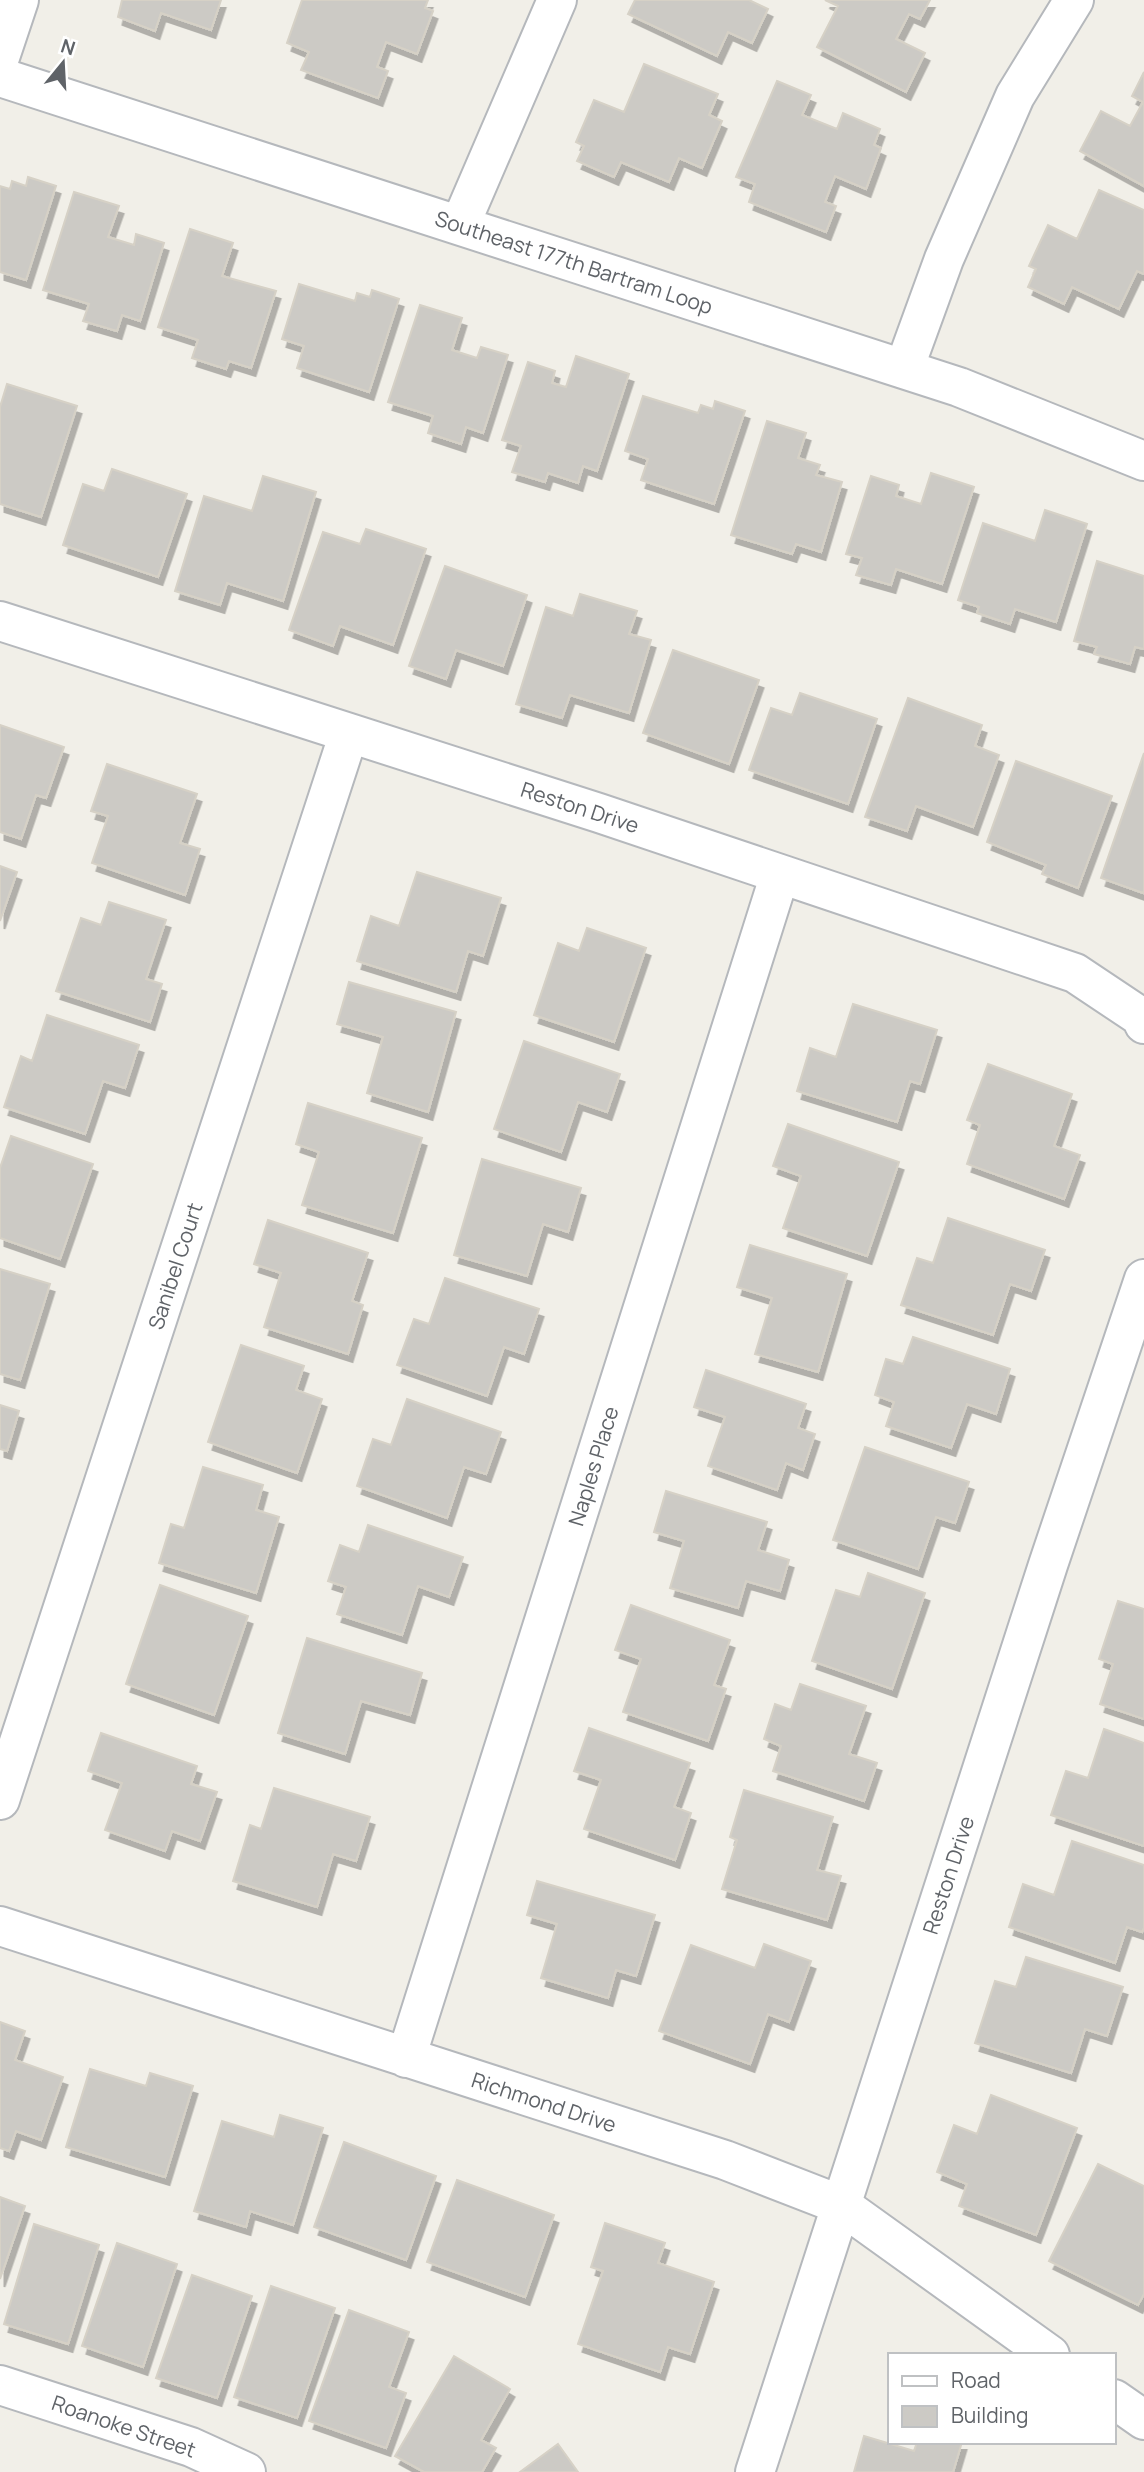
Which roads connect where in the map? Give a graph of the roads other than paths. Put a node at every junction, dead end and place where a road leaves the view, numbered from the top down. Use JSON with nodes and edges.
{"nodes":[{"id":1,"x":19,"y":0,"type":"edge"},
{"id":2,"x":557,"y":0,"type":"edge"},
{"id":3,"x":1074,"y":0,"type":"edge"},
{"id":4,"x":0,"y":57,"type":"edge"},
{"id":5,"x":0,"y":77,"type":"edge"},
{"id":6,"x":460,"y":225,"type":"junction"},
{"id":7,"x":904,"y":369,"type":"junction"},
{"id":8,"x":1144,"y":461,"type":"edge"},
{"id":9,"x":0,"y":621,"type":"edge"},
{"id":10,"x":349,"y":733,"type":"junction"},
{"id":11,"x":780,"y":874,"type":"junction"},
{"id":12,"x":1144,"y":1024,"type":"edge"},
{"id":13,"x":1144,"y":1279,"type":"edge"},
{"id":14,"x":0,"y":1800,"type":"edge"},
{"id":15,"x":0,"y":1926,"type":"edge"},
{"id":16,"x":406,"y":2058,"type":"junction"},
{"id":17,"x":841,"y":2205,"type":"junction"},
{"id":18,"x":1048,"y":2353,"type":"edge"},
{"id":19,"x":0,"y":2385,"type":"edge"},
{"id":20,"x":1116,"y":2400,"type":"edge"},
{"id":21,"x":1144,"y":2420,"type":"edge"},
{"id":22,"x":246,"y":2472,"type":"edge"},
{"id":23,"x":755,"y":2472,"type":"edge"}],
"edges":[{"from":1,"to":4,"type":"street"},
{"from":2,"to":6,"type":"street"},
{"from":3,"to":7,"type":"street"},
{"from":5,"to":6,"type":"street","name":"Southeast 177th Bartram Loop"},
{"from":6,"to":7,"type":"street","name":"Southeast 177th Bartram Loop"},
{"from":7,"to":8,"type":"street","name":"Southeast 177th Bartram Loop"},
{"from":9,"to":10,"type":"street","name":"Reston Drive"},
{"from":10,"to":11,"type":"street","name":"Reston Drive"},
{"from":10,"to":14,"type":"street","name":"Sanibel Court"},
{"from":11,"to":12,"type":"street","name":"Reston Drive"},
{"from":11,"to":16,"type":"street","name":"Naples Place"},
{"from":13,"to":17,"type":"street","name":"Reston Drive"},
{"from":15,"to":16,"type":"street","name":"Richmond Drive"},
{"from":16,"to":17,"type":"street","name":"Richmond Drive"},
{"from":17,"to":18,"type":"street","name":"Richmond Drive"},
{"from":17,"to":23,"type":"street","name":"Reston Drive"},
{"from":19,"to":22,"type":"street","name":"Roanoke Street"},
{"from":20,"to":21,"type":"street"}]}
